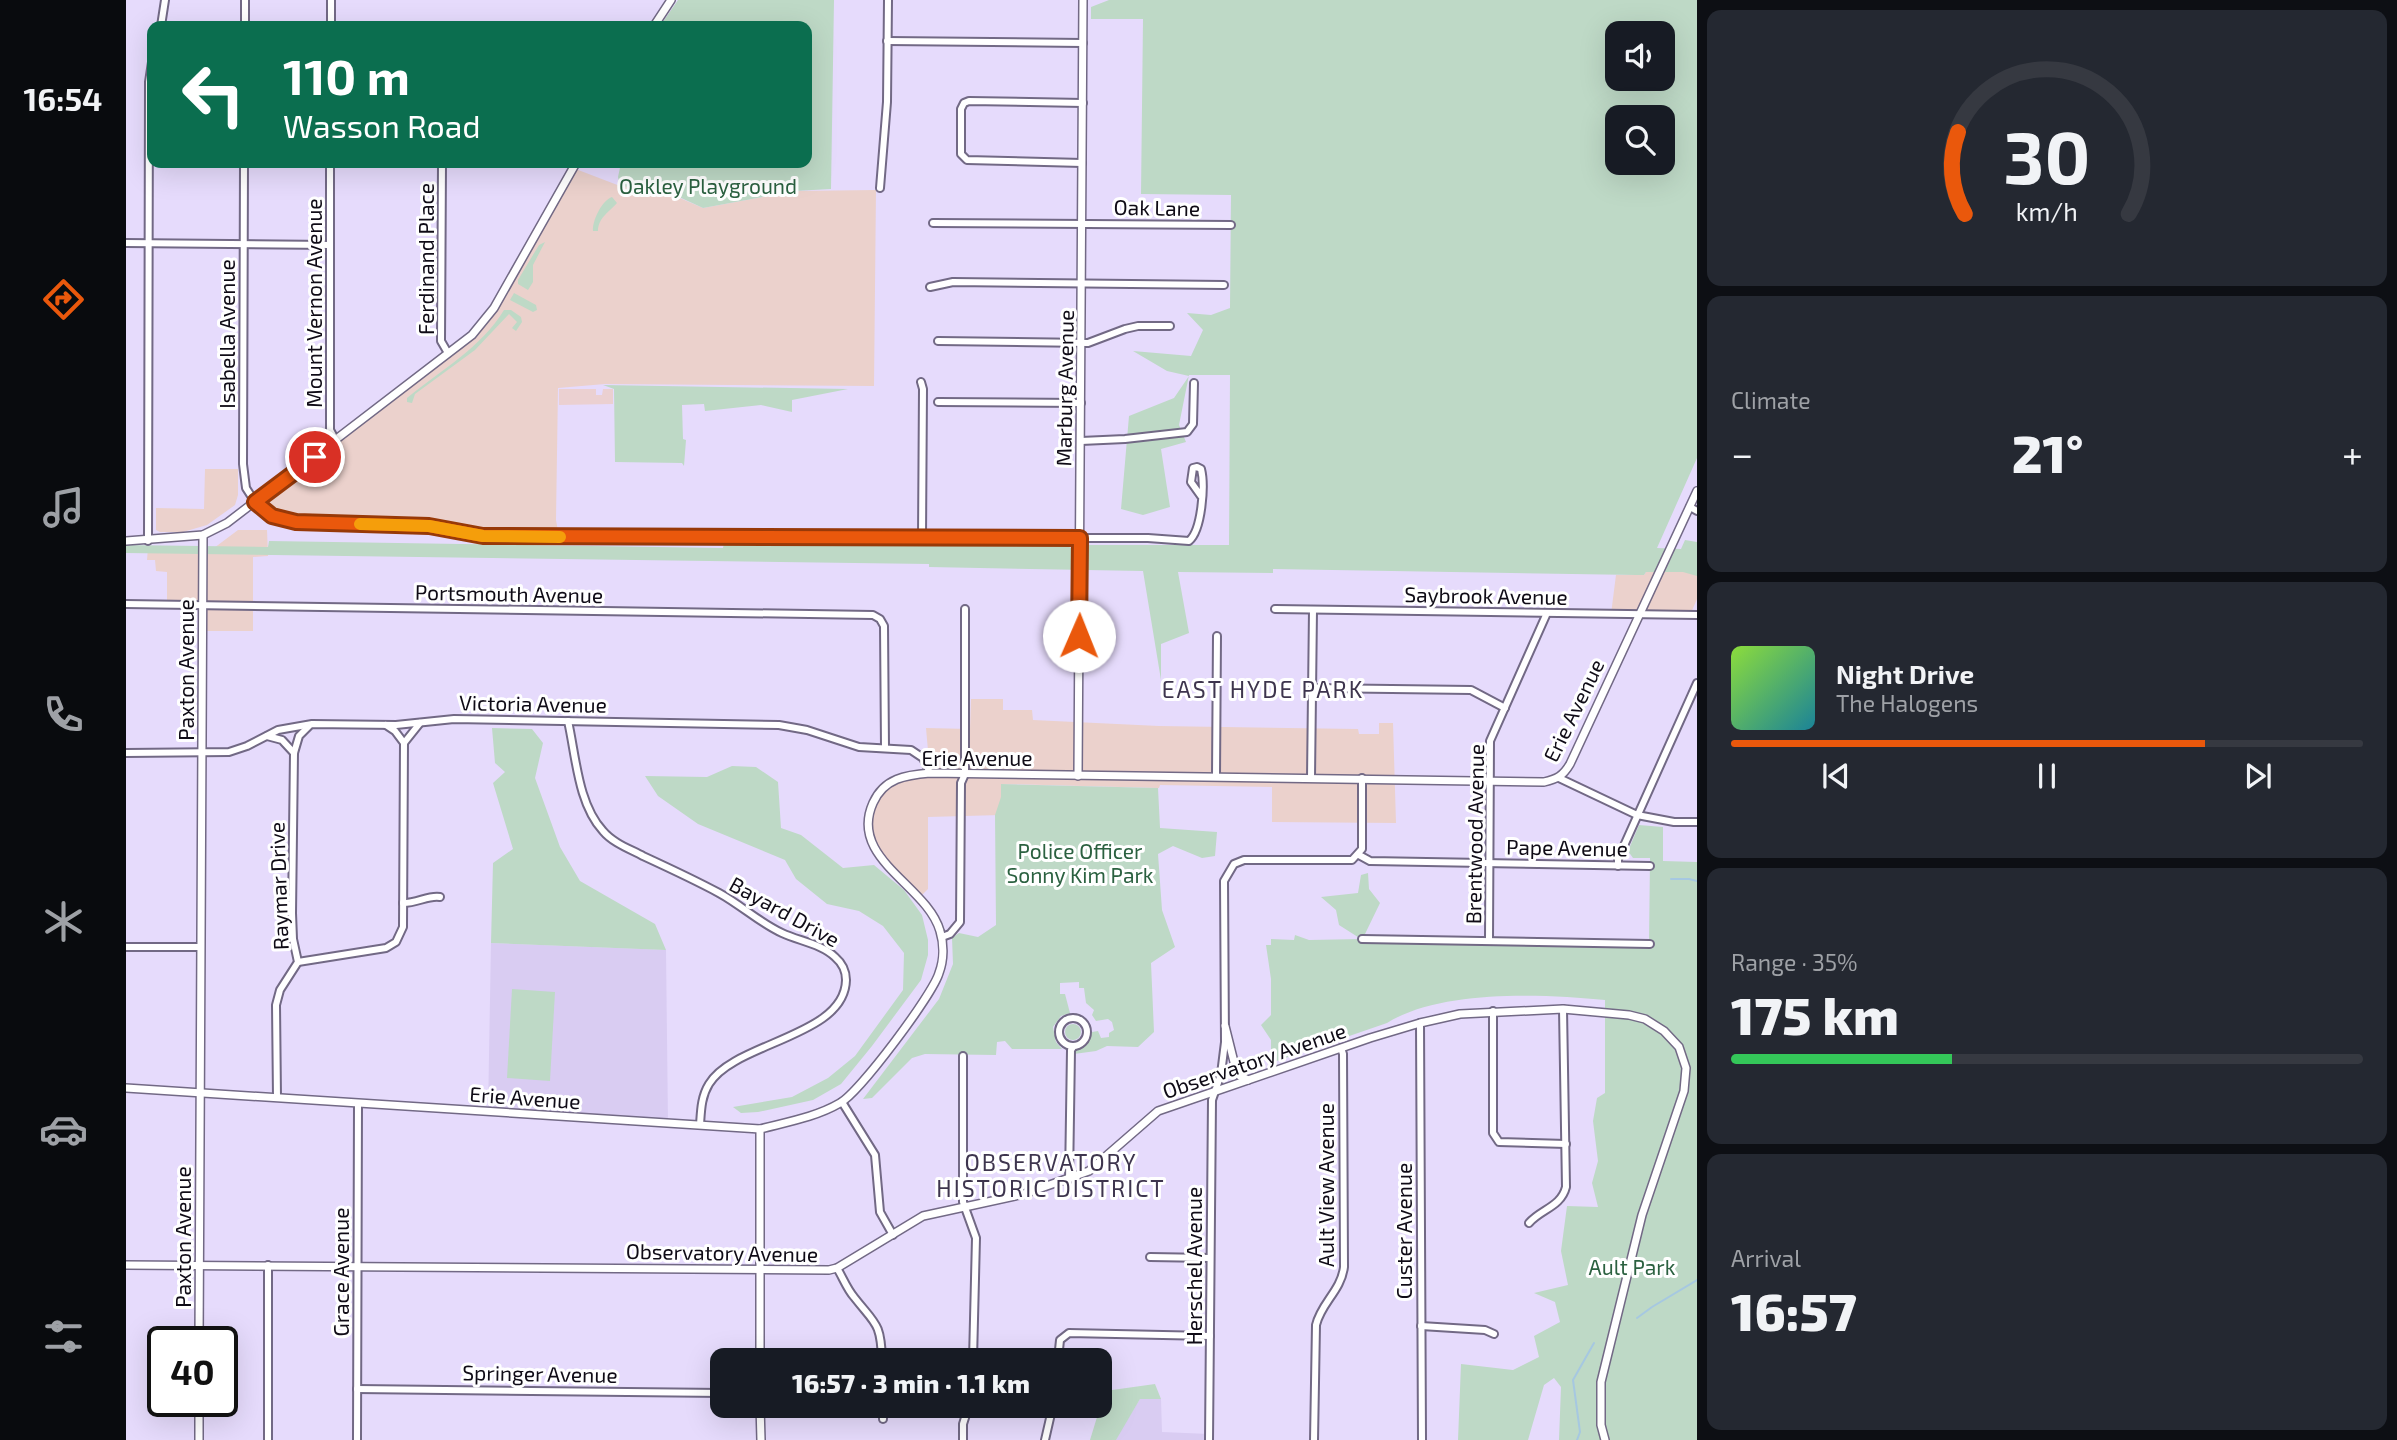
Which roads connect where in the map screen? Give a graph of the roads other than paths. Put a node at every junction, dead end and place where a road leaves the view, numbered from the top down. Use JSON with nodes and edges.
{"nodes":[{"id":1,"x":165,"y":0,"type":"edge"},
{"id":2,"x":245,"y":0,"type":"edge"},
{"id":3,"x":331,"y":0,"type":"edge"},
{"id":4,"x":671,"y":0,"type":"edge"},
{"id":5,"x":888,"y":0,"type":"edge"},
{"id":6,"x":1083,"y":0,"type":"edge"},
{"id":7,"x":162,"y":21,"type":"edge"},
{"id":8,"x":245,"y":21,"type":"edge"},
{"id":9,"x":331,"y":21,"type":"edge"},
{"id":10,"x":657,"y":21,"type":"edge"},
{"id":11,"x":887,"y":41,"type":"junction"},
{"id":12,"x":1083,"y":43,"type":"junction"},
{"id":13,"x":1083,"y":103,"type":"junction"},
{"id":14,"x":1082,"y":163,"type":"junction"},
{"id":15,"x":149,"y":168,"type":"edge"},
{"id":16,"x":244,"y":168,"type":"edge"},
{"id":17,"x":330,"y":168,"type":"edge"},
{"id":18,"x":442,"y":168,"type":"edge"},
{"id":19,"x":573,"y":168,"type":"edge"},
{"id":20,"x":880,"y":188,"type":"dead end"},
{"id":21,"x":933,"y":223,"type":"dead end"},
{"id":22,"x":1082,"y":223,"type":"junction"},
{"id":23,"x":1231,"y":225,"type":"dead end"},
{"id":24,"x":126,"y":243,"type":"edge"},
{"id":25,"x":149,"y":243,"type":"junction"},
{"id":26,"x":244,"y":244,"type":"junction"},
{"id":27,"x":330,"y":246,"type":"junction"},
{"id":28,"x":1083,"y":283,"type":"junction"},
{"id":29,"x":1224,"y":285,"type":"dead end"},
{"id":30,"x":930,"y":287,"type":"dead end"},
{"id":31,"x":1170,"y":326,"type":"dead end"},
{"id":32,"x":938,"y":341,"type":"dead end"},
{"id":33,"x":1082,"y":343,"type":"junction"},
{"id":34,"x":448,"y":354,"type":"junction"},
{"id":35,"x":921,"y":382,"type":"dead end"},
{"id":36,"x":1194,"y":383,"type":"dead end"},
{"id":37,"x":938,"y":402,"type":"dead end"},
{"id":38,"x":1081,"y":403,"type":"junction"},
{"id":39,"x":336,"y":441,"type":"junction"},
{"id":40,"x":1081,"y":441,"type":"junction"},
{"id":41,"x":1697,"y":491,"type":"edge"},
{"id":42,"x":1202,"y":496,"type":"dead end"},
{"id":43,"x":255,"y":502,"type":"junction"},
{"id":44,"x":1693,"y":509,"type":"edge"},
{"id":45,"x":203,"y":535,"type":"junction"},
{"id":46,"x":922,"y":537,"type":"junction"},
{"id":47,"x":1080,"y":538,"type":"junction"},
{"id":48,"x":126,"y":541,"type":"edge"},
{"id":49,"x":148,"y":541,"type":"junction"},
{"id":50,"x":126,"y":604,"type":"edge"},
{"id":51,"x":202,"y":605,"type":"junction"},
{"id":52,"x":1275,"y":609,"type":"dead end"},
{"id":53,"x":965,"y":610,"type":"dead end"},
{"id":54,"x":1313,"y":610,"type":"junction"},
{"id":55,"x":1547,"y":613,"type":"junction"},
{"id":56,"x":1638,"y":614,"type":"junction"},
{"id":57,"x":1697,"y":615,"type":"edge"},
{"id":58,"x":1217,"y":636,"type":"dead end"},
{"id":59,"x":1697,"y":683,"type":"edge"},
{"id":60,"x":1312,"y":688,"type":"junction"},
{"id":61,"x":1505,"y":708,"type":"junction"},
{"id":62,"x":568,"y":721,"type":"junction"},
{"id":63,"x":420,"y":723,"type":"junction"},
{"id":64,"x":312,"y":724,"type":"junction"},
{"id":65,"x":386,"y":725,"type":"junction"},
{"id":66,"x":267,"y":736,"type":"junction"},
{"id":67,"x":404,"y":743,"type":"junction"},
{"id":68,"x":885,"y":748,"type":"junction"},
{"id":69,"x":126,"y":753,"type":"edge"},
{"id":70,"x":202,"y":753,"type":"junction"},
{"id":71,"x":294,"y":753,"type":"junction"},
{"id":72,"x":930,"y":773,"type":"junction"},
{"id":73,"x":965,"y":774,"type":"junction"},
{"id":74,"x":1078,"y":776,"type":"junction"},
{"id":75,"x":1216,"y":776,"type":"junction"},
{"id":76,"x":1311,"y":778,"type":"junction"},
{"id":77,"x":1362,"y":778,"type":"junction"},
{"id":78,"x":1559,"y":778,"type":"junction"},
{"id":79,"x":1489,"y":782,"type":"junction"},
{"id":80,"x":1637,"y":815,"type":"junction"},
{"id":81,"x":1697,"y":822,"type":"edge"},
{"id":82,"x":1355,"y":858,"type":"junction"},
{"id":83,"x":1489,"y":863,"type":"junction"},
{"id":84,"x":1234,"y":864,"type":"joint"},
{"id":85,"x":1618,"y":866,"type":"junction"},
{"id":86,"x":1650,"y":866,"type":"dead end"},
{"id":87,"x":440,"y":897,"type":"dead end"},
{"id":88,"x":402,"y":903,"type":"junction"},
{"id":89,"x":942,"y":937,"type":"junction"},
{"id":90,"x":1362,"y":939,"type":"dead end"},
{"id":91,"x":1489,"y":941,"type":"junction"},
{"id":92,"x":1650,"y":944,"type":"dead end"},
{"id":93,"x":126,"y":947,"type":"edge"},
{"id":94,"x":200,"y":947,"type":"junction"},
{"id":95,"x":298,"y":962,"type":"junction"},
{"id":96,"x":1563,"y":1009,"type":"junction"},
{"id":97,"x":1493,"y":1011,"type":"junction"},
{"id":98,"x":1420,"y":1023,"type":"junction"},
{"id":99,"x":1225,"y":1026,"type":"junction"},
{"id":100,"x":1073,"y":1047,"type":"junction"},
{"id":101,"x":1341,"y":1048,"type":"junction"},
{"id":102,"x":963,"y":1056,"type":"dead end"},
{"id":103,"x":1248,"y":1080,"type":"junction"},
{"id":104,"x":126,"y":1088,"type":"edge"},
{"id":105,"x":1215,"y":1092,"type":"junction"},
{"id":106,"x":201,"y":1093,"type":"junction"},
{"id":107,"x":277,"y":1097,"type":"junction"},
{"id":108,"x":842,"y":1102,"type":"junction"},
{"id":109,"x":358,"y":1104,"type":"junction"},
{"id":110,"x":699,"y":1125,"type":"junction"},
{"id":111,"x":760,"y":1129,"type":"junction"},
{"id":112,"x":1566,"y":1144,"type":"junction"},
{"id":113,"x":1069,"y":1180,"type":"junction"},
{"id":114,"x":965,"y":1208,"type":"junction"},
{"id":115,"x":1529,"y":1223,"type":"dead end"},
{"id":116,"x":893,"y":1235,"type":"junction"},
{"id":117,"x":1150,"y":1257,"type":"dead end"},
{"id":118,"x":1210,"y":1258,"type":"junction"},
{"id":119,"x":199,"y":1264,"type":"junction"},
{"id":120,"x":126,"y":1265,"type":"edge"},
{"id":121,"x":268,"y":1265,"type":"junction"},
{"id":122,"x":357,"y":1265,"type":"junction"},
{"id":123,"x":837,"y":1268,"type":"junction"},
{"id":124,"x":761,"y":1269,"type":"junction"},
{"id":125,"x":199,"y":1326,"type":"edge"},
{"id":126,"x":1421,"y":1326,"type":"junction"},
{"id":127,"x":1494,"y":1334,"type":"dead end"},
{"id":128,"x":1210,"y":1336,"type":"junction"},
{"id":129,"x":760,"y":1348,"type":"edge"},
{"id":130,"x":882,"y":1348,"type":"edge"},
{"id":131,"x":974,"y":1348,"type":"edge"},
{"id":132,"x":1059,"y":1348,"type":"edge"},
{"id":133,"x":357,"y":1389,"type":"junction"},
{"id":134,"x":710,"y":1393,"type":"edge"},
{"id":135,"x":199,"y":1417,"type":"edge"},
{"id":136,"x":760,"y":1418,"type":"edge"},
{"id":137,"x":965,"y":1418,"type":"edge"},
{"id":138,"x":1050,"y":1418,"type":"edge"},
{"id":139,"x":199,"y":1440,"type":"edge"},
{"id":140,"x":268,"y":1440,"type":"edge"},
{"id":141,"x":357,"y":1440,"type":"edge"},
{"id":142,"x":761,"y":1440,"type":"edge"},
{"id":143,"x":963,"y":1440,"type":"edge"},
{"id":144,"x":1045,"y":1440,"type":"edge"},
{"id":145,"x":1209,"y":1440,"type":"edge"},
{"id":146,"x":1314,"y":1440,"type":"edge"},
{"id":147,"x":1422,"y":1440,"type":"edge"},
{"id":148,"x":1605,"y":1440,"type":"edge"}],
"edges":[{"from":1,"to":7,"type":"street"},
{"from":2,"to":8,"type":"street"},
{"from":3,"to":9,"type":"street"},
{"from":4,"to":10,"type":"street"},
{"from":5,"to":11,"type":"street"},
{"from":6,"to":12,"type":"street","name":"Marburg Avenue"},
{"from":11,"to":12,"type":"street"},
{"from":11,"to":20,"type":"street"},
{"from":12,"to":13,"type":"street","name":"Marburg Avenue"},
{"from":13,"to":14,"type":"street","name":"Marburg Avenue"},
{"from":13,"to":14,"type":"street"},
{"from":14,"to":22,"type":"street","name":"Marburg Avenue"},
{"from":15,"to":25,"type":"street"},
{"from":16,"to":26,"type":"street","name":"Isabella Avenue"},
{"from":17,"to":27,"type":"street","name":"Mount Vernon Avenue"},
{"from":18,"to":34,"type":"street","name":"Ferdinand Place"},
{"from":19,"to":34,"type":"street"},
{"from":21,"to":22,"type":"street","name":"Oak Lane"},
{"from":22,"to":23,"type":"street","name":"Oak Lane"},
{"from":22,"to":28,"type":"street","name":"Marburg Avenue"},
{"from":24,"to":25,"type":"street"},
{"from":25,"to":26,"type":"street"},
{"from":25,"to":49,"type":"street"},
{"from":26,"to":27,"type":"street"},
{"from":26,"to":43,"type":"street","name":"Isabella Avenue"},
{"from":27,"to":39,"type":"street","name":"Mount Vernon Avenue"},
{"from":28,"to":29,"type":"street"},
{"from":28,"to":30,"type":"street"},
{"from":28,"to":33,"type":"street","name":"Marburg Avenue"},
{"from":31,"to":33,"type":"street"},
{"from":32,"to":33,"type":"street"},
{"from":33,"to":38,"type":"street","name":"Marburg Avenue"},
{"from":34,"to":39,"type":"street"},
{"from":35,"to":46,"type":"street"},
{"from":36,"to":40,"type":"street"},
{"from":37,"to":38,"type":"street"},
{"from":38,"to":40,"type":"street","name":"Marburg Avenue"},
{"from":39,"to":43,"type":"street"},
{"from":40,"to":47,"type":"street","name":"Marburg Avenue"},
{"from":41,"to":44,"type":"street","name":"Erie Avenue"},
{"from":42,"to":47,"type":"street"},
{"from":43,"to":45,"type":"street"},
{"from":43,"to":46,"type":"street"},
{"from":44,"to":56,"type":"street","name":"Erie Avenue"},
{"from":45,"to":49,"type":"street"},
{"from":45,"to":51,"type":"street","name":"Paxton Avenue"},
{"from":46,"to":47,"type":"street"},
{"from":47,"to":74,"type":"street","name":"Marburg Avenue"},
{"from":48,"to":49,"type":"street"},
{"from":50,"to":51,"type":"street","name":"Portsmouth Avenue"},
{"from":51,"to":68,"type":"street","name":"Portsmouth Avenue"},
{"from":51,"to":70,"type":"street","name":"Paxton Avenue"},
{"from":52,"to":54,"type":"street","name":"Saybrook Avenue"},
{"from":53,"to":73,"type":"street"},
{"from":54,"to":55,"type":"street","name":"Saybrook Avenue"},
{"from":54,"to":60,"type":"street"},
{"from":55,"to":56,"type":"street","name":"Saybrook Avenue"},
{"from":55,"to":61,"type":"street","name":"Brentwood Avenue"},
{"from":56,"to":57,"type":"street","name":"Saybrook Avenue"},
{"from":56,"to":78,"type":"street","name":"Erie Avenue"},
{"from":58,"to":75,"type":"street"},
{"from":59,"to":80,"type":"street"},
{"from":60,"to":61,"type":"street"},
{"from":60,"to":76,"type":"street"},
{"from":61,"to":79,"type":"street","name":"Brentwood Avenue"},
{"from":62,"to":63,"type":"street","name":"Victoria Avenue"},
{"from":62,"to":68,"type":"street","name":"Victoria Avenue"},
{"from":62,"to":110,"type":"street","name":"Bayard Drive"},
{"from":63,"to":65,"type":"street","name":"Victoria Avenue"},
{"from":63,"to":67,"type":"street"},
{"from":64,"to":65,"type":"street","name":"Victoria Avenue"},
{"from":64,"to":66,"type":"street","name":"Victoria Avenue"},
{"from":64,"to":71,"type":"street"},
{"from":65,"to":67,"type":"street"},
{"from":66,"to":70,"type":"street","name":"Victoria Avenue"},
{"from":66,"to":71,"type":"street"},
{"from":67,"to":88,"type":"street"},
{"from":68,"to":72,"type":"street","name":"Victoria Avenue"},
{"from":69,"to":70,"type":"street","name":"Victoria Avenue"},
{"from":70,"to":94,"type":"street","name":"Paxton Avenue"},
{"from":71,"to":95,"type":"street","name":"Raymar Drive"},
{"from":72,"to":73,"type":"street","name":"Erie Avenue"},
{"from":72,"to":89,"type":"street","name":"Erie Avenue"},
{"from":73,"to":74,"type":"street","name":"Erie Avenue"},
{"from":73,"to":89,"type":"street"},
{"from":74,"to":75,"type":"street","name":"Erie Avenue"},
{"from":75,"to":76,"type":"street","name":"Erie Avenue"},
{"from":76,"to":77,"type":"street","name":"Erie Avenue"},
{"from":77,"to":79,"type":"street","name":"Erie Avenue"},
{"from":77,"to":82,"type":"street"},
{"from":78,"to":79,"type":"street","name":"Erie Avenue"},
{"from":78,"to":80,"type":"street"},
{"from":79,"to":83,"type":"street","name":"Brentwood Avenue"},
{"from":80,"to":81,"type":"street"},
{"from":80,"to":85,"type":"street"},
{"from":82,"to":83,"type":"street","name":"Pape Avenue"},
{"from":82,"to":84,"type":"street","name":"Pape Avenue"},
{"from":83,"to":85,"type":"street","name":"Pape Avenue"},
{"from":83,"to":91,"type":"street","name":"Brentwood Avenue"},
{"from":84,"to":99,"type":"street","name":"Herschel Avenue"},
{"from":85,"to":86,"type":"street","name":"Pape Avenue"},
{"from":87,"to":88,"type":"street"},
{"from":88,"to":95,"type":"street"},
{"from":89,"to":108,"type":"street","name":"Erie Avenue"},
{"from":90,"to":91,"type":"street"},
{"from":91,"to":92,"type":"street"},
{"from":93,"to":94,"type":"street"},
{"from":94,"to":106,"type":"street","name":"Paxton Avenue"},
{"from":95,"to":107,"type":"street","name":"Raymar Drive"},
{"from":96,"to":97,"type":"street","name":"Observatory Avenue"},
{"from":96,"to":112,"type":"street"},
{"from":96,"to":148,"type":"street","name":"Observatory Avenue"},
{"from":97,"to":98,"type":"street","name":"Observatory Avenue"},
{"from":97,"to":112,"type":"street"},
{"from":98,"to":101,"type":"street","name":"Observatory Avenue"},
{"from":98,"to":126,"type":"street","name":"Custer Avenue"},
{"from":99,"to":103,"type":"street"},
{"from":99,"to":105,"type":"street","name":"Herschel Avenue"},
{"from":100,"to":100,"type":"street"},
{"from":100,"to":113,"type":"street"},
{"from":101,"to":103,"type":"street","name":"Observatory Avenue"},
{"from":101,"to":146,"type":"street","name":"Ault View Avenue"},
{"from":102,"to":114,"type":"street"},
{"from":103,"to":105,"type":"street","name":"Observatory Avenue"},
{"from":104,"to":106,"type":"street","name":"Erie Avenue"},
{"from":105,"to":113,"type":"street","name":"Observatory Avenue"},
{"from":105,"to":118,"type":"street","name":"Herschel Avenue"},
{"from":106,"to":107,"type":"street","name":"Erie Avenue"},
{"from":106,"to":119,"type":"street","name":"Paxton Avenue"},
{"from":107,"to":109,"type":"street","name":"Erie Avenue"},
{"from":108,"to":111,"type":"street","name":"Erie Avenue"},
{"from":108,"to":116,"type":"street"},
{"from":109,"to":110,"type":"street","name":"Erie Avenue"},
{"from":109,"to":122,"type":"street","name":"Grace Avenue"},
{"from":110,"to":111,"type":"street","name":"Erie Avenue"},
{"from":111,"to":124,"type":"street"},
{"from":112,"to":115,"type":"street"},
{"from":113,"to":114,"type":"street","name":"Observatory Avenue"},
{"from":114,"to":116,"type":"street","name":"Observatory Avenue"},
{"from":114,"to":131,"type":"street"},
{"from":116,"to":123,"type":"street","name":"Observatory Avenue"},
{"from":117,"to":118,"type":"street"},
{"from":118,"to":128,"type":"street","name":"Herschel Avenue"},
{"from":119,"to":120,"type":"street","name":"Observatory Avenue"},
{"from":119,"to":121,"type":"street","name":"Observatory Avenue"},
{"from":119,"to":125,"type":"street","name":"Paxton Avenue"},
{"from":121,"to":122,"type":"street","name":"Observatory Avenue"},
{"from":121,"to":140,"type":"street"},
{"from":122,"to":124,"type":"street","name":"Observatory Avenue"},
{"from":122,"to":133,"type":"street","name":"Grace Avenue"},
{"from":123,"to":124,"type":"street","name":"Observatory Avenue"},
{"from":123,"to":130,"type":"street"},
{"from":124,"to":129,"type":"street"},
{"from":126,"to":127,"type":"street"},
{"from":126,"to":147,"type":"street","name":"Custer Avenue"},
{"from":128,"to":132,"type":"street"},
{"from":128,"to":145,"type":"street","name":"Herschel Avenue"},
{"from":133,"to":134,"type":"street","name":"Springer Avenue"},
{"from":133,"to":141,"type":"street","name":"Grace Avenue"},
{"from":135,"to":139,"type":"street"},
{"from":136,"to":142,"type":"street"},
{"from":137,"to":143,"type":"street"},
{"from":138,"to":144,"type":"street"}]}
